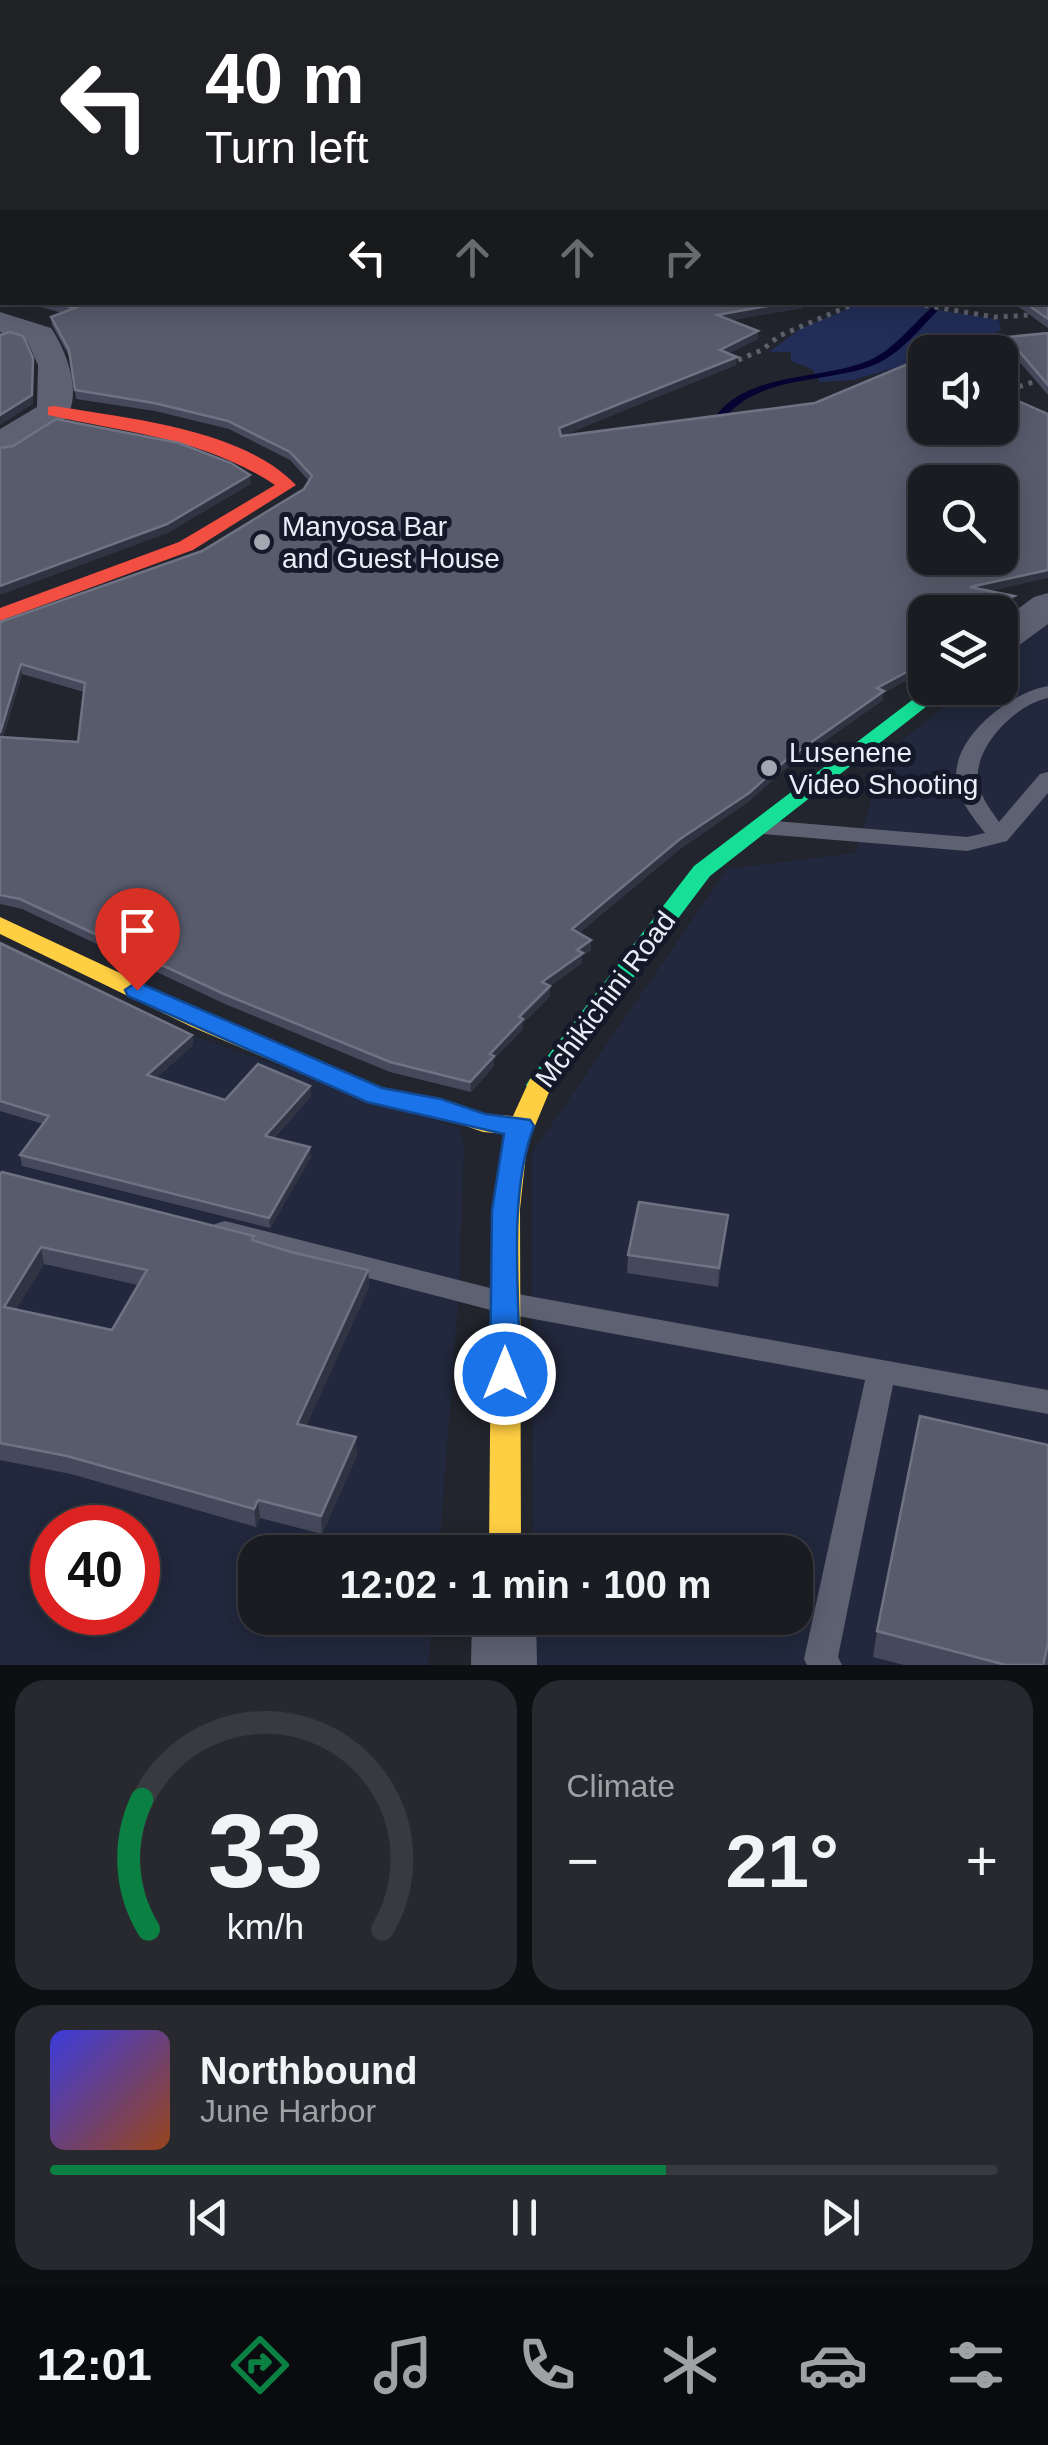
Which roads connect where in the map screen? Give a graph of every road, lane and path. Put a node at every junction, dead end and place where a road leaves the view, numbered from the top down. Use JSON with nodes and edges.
{"nodes":[{"id":1,"x":851,"y":305,"type":"edge"},
{"id":2,"x":920,"y":305,"type":"edge"},
{"id":3,"x":1048,"y":314,"type":"edge"},
{"id":4,"x":0,"y":322,"type":"edge"},
{"id":5,"x":720,"y":353,"type":"edge"},
{"id":6,"x":1048,"y":378,"type":"edge"},
{"id":7,"x":1018,"y":386,"type":"edge"},
{"id":8,"x":54,"y":410,"type":"junction"},
{"id":9,"x":0,"y":444,"type":"edge"},
{"id":10,"x":1048,"y":605,"type":"edge"},
{"id":11,"x":0,"y":615,"type":"edge"},
{"id":12,"x":1018,"y":628,"type":"edge"},
{"id":13,"x":1048,"y":692,"type":"edge"},
{"id":14,"x":918,"y":705,"type":"edge"},
{"id":15,"x":1048,"y":778,"type":"edge"},
{"id":16,"x":760,"y":827,"type":"junction"},
{"id":17,"x":998,"y":836,"type":"junction"},
{"id":18,"x":0,"y":925,"type":"edge"},
{"id":19,"x":521,"y":1126,"type":"junction"},
{"id":20,"x":206,"y":1226,"type":"edge"},
{"id":21,"x":506,"y":1303,"type":"junction"},
{"id":22,"x":881,"y":1372,"type":"junction"},
{"id":23,"x":1048,"y":1402,"type":"edge"},
{"id":24,"x":504,"y":1535,"type":"edge"},
{"id":25,"x":504,"y":1635,"type":"edge"},
{"id":26,"x":504,"y":1665,"type":"edge"},
{"id":27,"x":825,"y":1665,"type":"edge"}],
"edges":[{"from":1,"to":5,"type":"path"},
{"from":2,"to":3,"type":"path"},
{"from":4,"to":8,"type":"street"},
{"from":6,"to":7,"type":"path"},
{"from":8,"to":9,"type":"street"},
{"from":8,"to":11,"type":"street"},
{"from":10,"to":12,"type":"street"},
{"from":13,"to":17,"type":"lane"},
{"from":14,"to":16,"type":"street","name":"Mchikichini Road"},
{"from":15,"to":17,"type":"lane"},
{"from":16,"to":17,"type":"lane"},
{"from":16,"to":19,"type":"street","name":"Mchikichini Road"},
{"from":18,"to":19,"type":"street"},
{"from":19,"to":21,"type":"street","name":"Mchikichini Road"},
{"from":20,"to":21,"type":"lane"},
{"from":21,"to":22,"type":"lane"},
{"from":21,"to":24,"type":"street","name":"Mchikichini Road"},
{"from":22,"to":23,"type":"lane"},
{"from":22,"to":27,"type":"lane"},
{"from":25,"to":26,"type":"street"}]}
